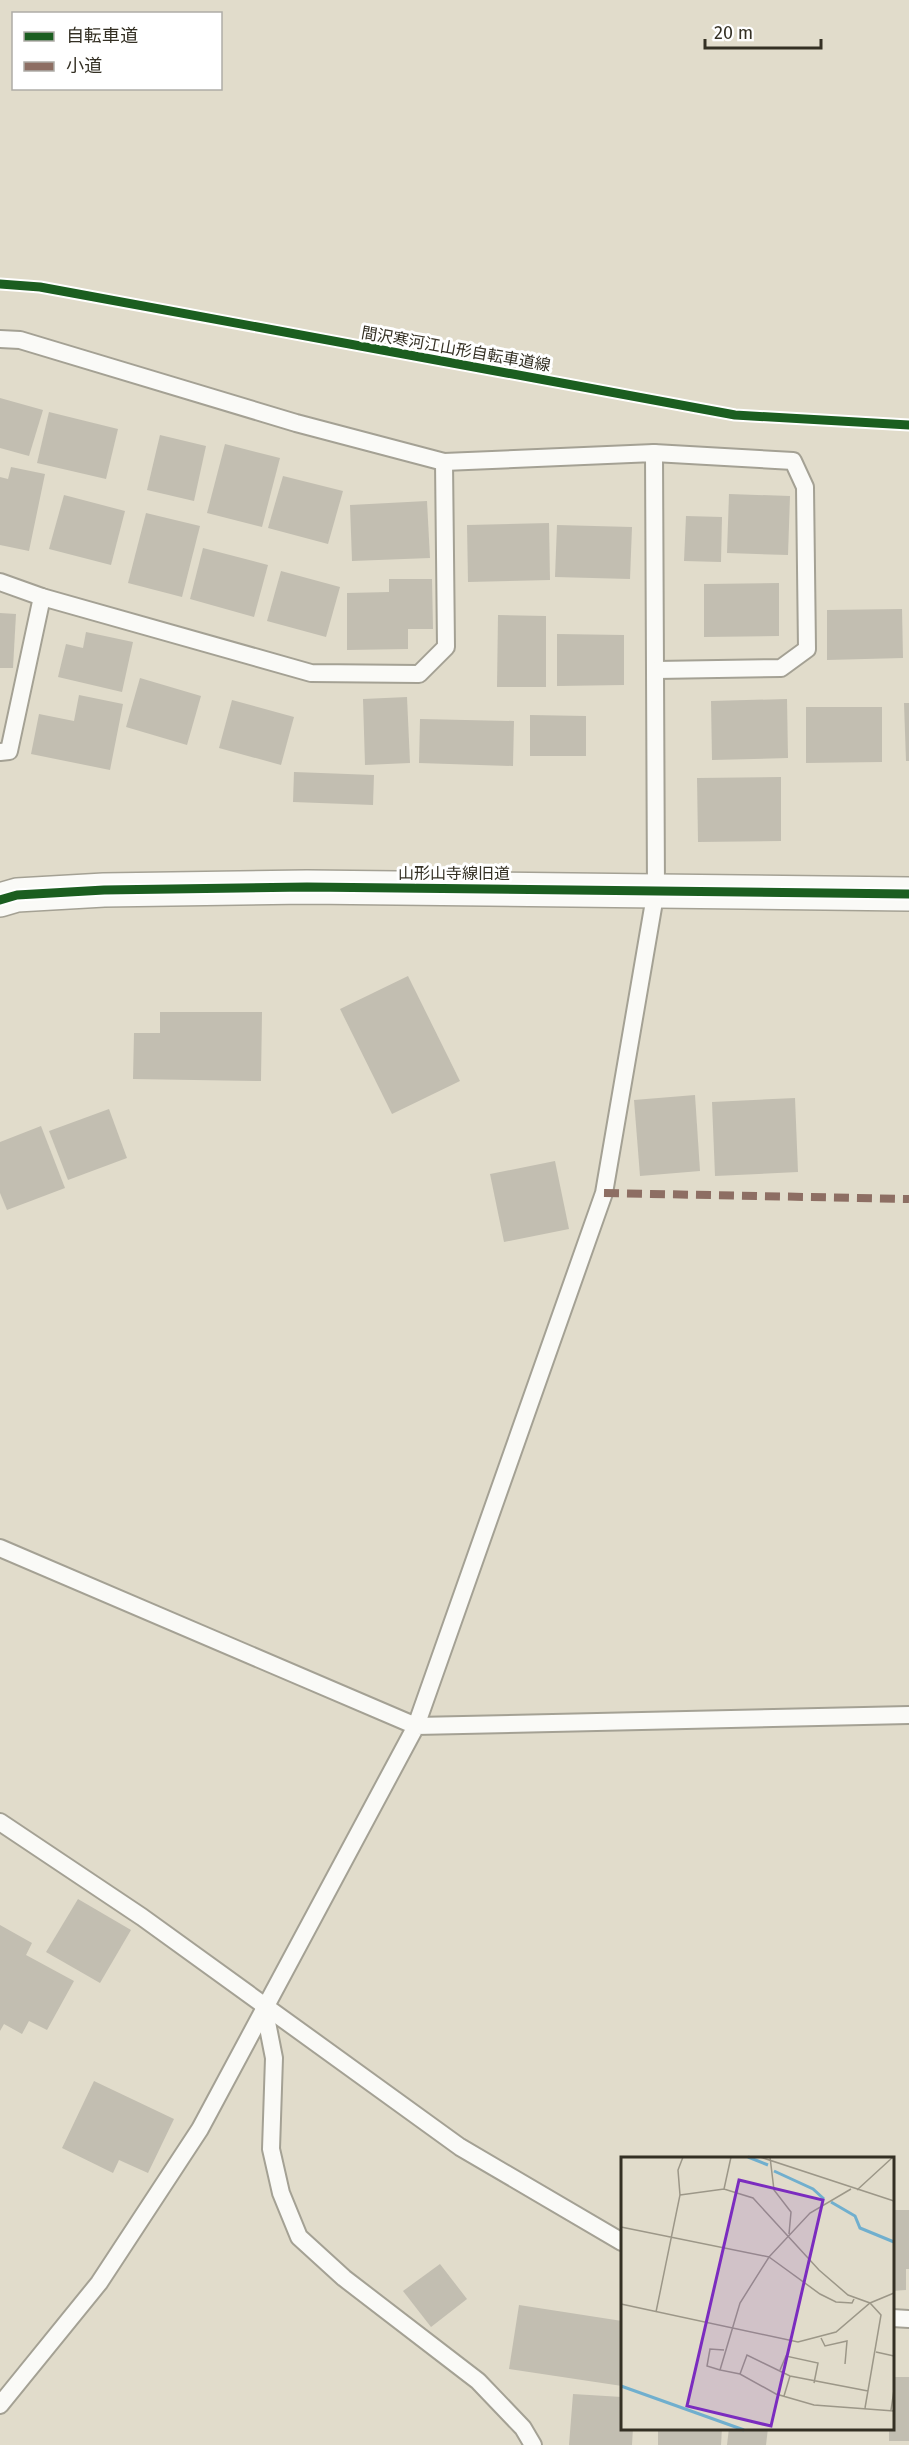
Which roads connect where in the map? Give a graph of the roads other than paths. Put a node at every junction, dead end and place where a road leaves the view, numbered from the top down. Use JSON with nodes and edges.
{"nodes":[{"id":1,"x":0,"y":339,"type":"edge"},
{"id":2,"x":654,"y":453,"type":"junction"},
{"id":3,"x":444,"y":462,"type":"junction"},
{"id":4,"x":0,"y":582,"type":"edge"},
{"id":5,"x":42,"y":597,"type":"junction"},
{"id":6,"x":656,"y":670,"type":"junction"},
{"id":7,"x":0,"y":752,"type":"edge"},
{"id":8,"x":656,"y":890,"type":"junction"},
{"id":9,"x":909,"y":894,"type":"edge"},
{"id":10,"x":0,"y":900,"type":"edge"},
{"id":11,"x":0,"y":1548,"type":"edge"},
{"id":12,"x":909,"y":1715,"type":"edge"},
{"id":13,"x":416,"y":1726,"type":"junction"},
{"id":14,"x":0,"y":1822,"type":"edge"},
{"id":15,"x":264,"y":2007,"type":"junction"},
{"id":16,"x":621,"y":2241,"type":"edge"},
{"id":17,"x":894,"y":2318,"type":"edge"},
{"id":18,"x":909,"y":2319,"type":"edge"},
{"id":19,"x":0,"y":2405,"type":"edge"},
{"id":20,"x":533,"y":2445,"type":"edge"}],
"edges":[{"from":1,"to":3,"type":"lane"},
{"from":2,"to":3,"type":"lane"},
{"from":2,"to":6,"type":"lane"},
{"from":2,"to":6,"type":"lane"},
{"from":3,"to":5,"type":"lane"},
{"from":4,"to":5,"type":"lane"},
{"from":5,"to":7,"type":"lane"},
{"from":6,"to":8,"type":"lane"},
{"from":8,"to":9,"type":"street","name":"山形山寺線旧道"},
{"from":8,"to":10,"type":"street","name":"山形山寺線旧道"},
{"from":8,"to":13,"type":"lane"},
{"from":11,"to":13,"type":"lane"},
{"from":12,"to":13,"type":"lane"},
{"from":13,"to":15,"type":"lane"},
{"from":14,"to":15,"type":"lane"},
{"from":15,"to":16,"type":"lane"},
{"from":15,"to":19,"type":"lane"},
{"from":15,"to":20,"type":"lane"},
{"from":17,"to":18,"type":"lane"}]}
